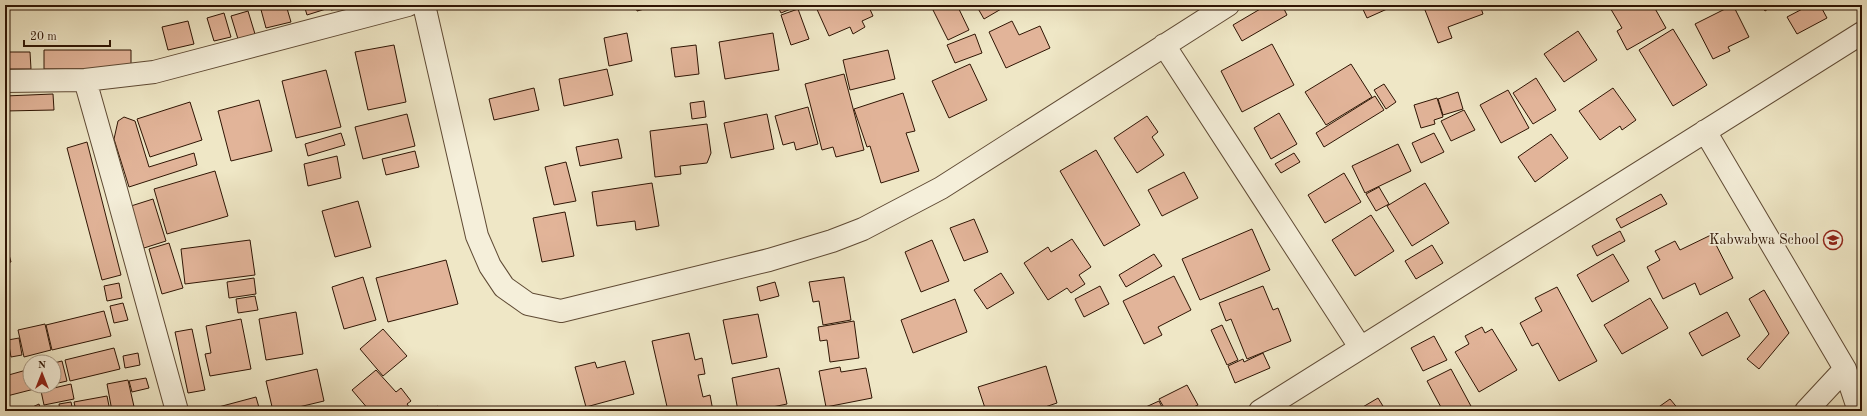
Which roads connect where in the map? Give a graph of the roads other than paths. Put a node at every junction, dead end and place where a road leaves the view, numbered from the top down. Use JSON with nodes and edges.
{"nodes":[{"id":1,"x":408,"y":5,"type":"edge"},
{"id":2,"x":424,"y":5,"type":"edge"},
{"id":3,"x":1228,"y":5,"type":"edge"},
{"id":4,"x":1862,"y":33,"type":"edge"},
{"id":5,"x":1164,"y":45,"type":"junction"},
{"id":6,"x":85,"y":80,"type":"junction"},
{"id":7,"x":5,"y":81,"type":"edge"},
{"id":8,"x":1705,"y":132,"type":"junction"},
{"id":9,"x":1360,"y":347,"type":"junction"},
{"id":10,"x":1845,"y":369,"type":"junction"},
{"id":11,"x":177,"y":411,"type":"edge"},
{"id":12,"x":1260,"y":411,"type":"edge"},
{"id":13,"x":1806,"y":411,"type":"edge"},
{"id":14,"x":1859,"y":411,"type":"edge"}],
"edges":[{"from":1,"to":6,"type":"street"},
{"from":2,"to":5,"type":"street"},
{"from":3,"to":5,"type":"street"},
{"from":4,"to":8,"type":"street"},
{"from":5,"to":9,"type":"street"},
{"from":6,"to":7,"type":"street"},
{"from":6,"to":11,"type":"street"},
{"from":8,"to":9,"type":"street"},
{"from":8,"to":10,"type":"street"},
{"from":9,"to":12,"type":"street"},
{"from":10,"to":13,"type":"street"},
{"from":10,"to":14,"type":"street"}]}
